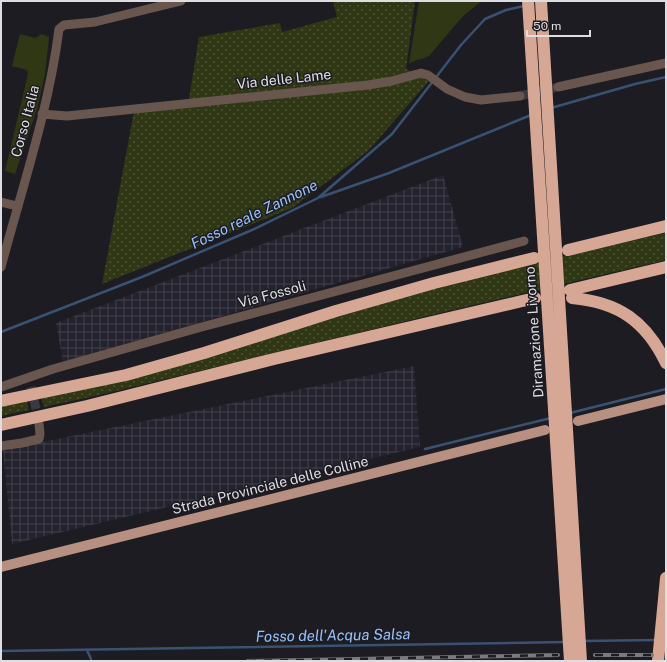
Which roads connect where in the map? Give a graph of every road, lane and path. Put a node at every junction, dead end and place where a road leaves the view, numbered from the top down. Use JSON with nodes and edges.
{"nodes":[{"id":1,"x":181,"y":1,"type":"edge"},
{"id":2,"x":528,"y":1,"type":"edge"},
{"id":3,"x":541,"y":1,"type":"edge"},
{"id":4,"x":666,"y":63,"type":"edge"},
{"id":5,"x":558,"y":87,"type":"tunnel mouth"},
{"id":6,"x":520,"y":96,"type":"tunnel mouth"},
{"id":7,"x":42,"y":114,"type":"junction"},
{"id":8,"x":1,"y":202,"type":"edge"},
{"id":9,"x":17,"y":206,"type":"junction"},
{"id":10,"x":666,"y":226,"type":"edge"},
{"id":11,"x":524,"y":241,"type":"dead end"},
{"id":12,"x":568,"y":250,"type":"dead end"},
{"id":13,"x":534,"y":258,"type":"dead end"},
{"id":14,"x":1,"y":266,"type":"edge"},
{"id":15,"x":666,"y":267,"type":"edge"},
{"id":16,"x":535,"y":298,"type":"dead end"},
{"id":17,"x":666,"y":363,"type":"edge"},
{"id":18,"x":1,"y":387,"type":"edge"},
{"id":19,"x":666,"y":399,"type":"edge"},
{"id":20,"x":1,"y":401,"type":"edge"},
{"id":21,"x":578,"y":421,"type":"dead end"},
{"id":22,"x":39,"y":424,"type":"tunnel mouth"},
{"id":23,"x":1,"y":425,"type":"edge"},
{"id":24,"x":545,"y":430,"type":"dead end"},
{"id":25,"x":1,"y":446,"type":"edge"},
{"id":26,"x":1,"y":567,"type":"edge"},
{"id":27,"x":666,"y":578,"type":"edge"},
{"id":28,"x":570,"y":661,"type":"edge"},
{"id":29,"x":582,"y":661,"type":"edge"},
{"id":30,"x":658,"y":661,"type":"edge"}],
"edges":[{"from":1,"to":7,"type":"street","name":"Corso Italia"},
{"from":2,"to":28,"type":"highway","name":"Diramazione Livorno"},
{"from":3,"to":29,"type":"highway","name":"Diramazione Livorno"},
{"from":4,"to":5,"type":"street"},
{"from":6,"to":7,"type":"street","name":"Via delle Lame"},
{"from":7,"to":9,"type":"street","name":"Corso Italia"},
{"from":8,"to":9,"type":"street"},
{"from":9,"to":14,"type":"street","name":"Corso Italia"},
{"from":10,"to":12,"type":"highway"},
{"from":11,"to":18,"type":"street","name":"Via Fossoli"},
{"from":13,"to":20,"type":"highway"},
{"from":15,"to":17,"type":"highway"},
{"from":16,"to":23,"type":"highway"},
{"from":19,"to":21,"type":"main road"},
{"from":22,"to":25,"type":"street"},
{"from":24,"to":26,"type":"main road","name":"Strada Provinciale delle Colline"},
{"from":27,"to":30,"type":"highway"}]}
